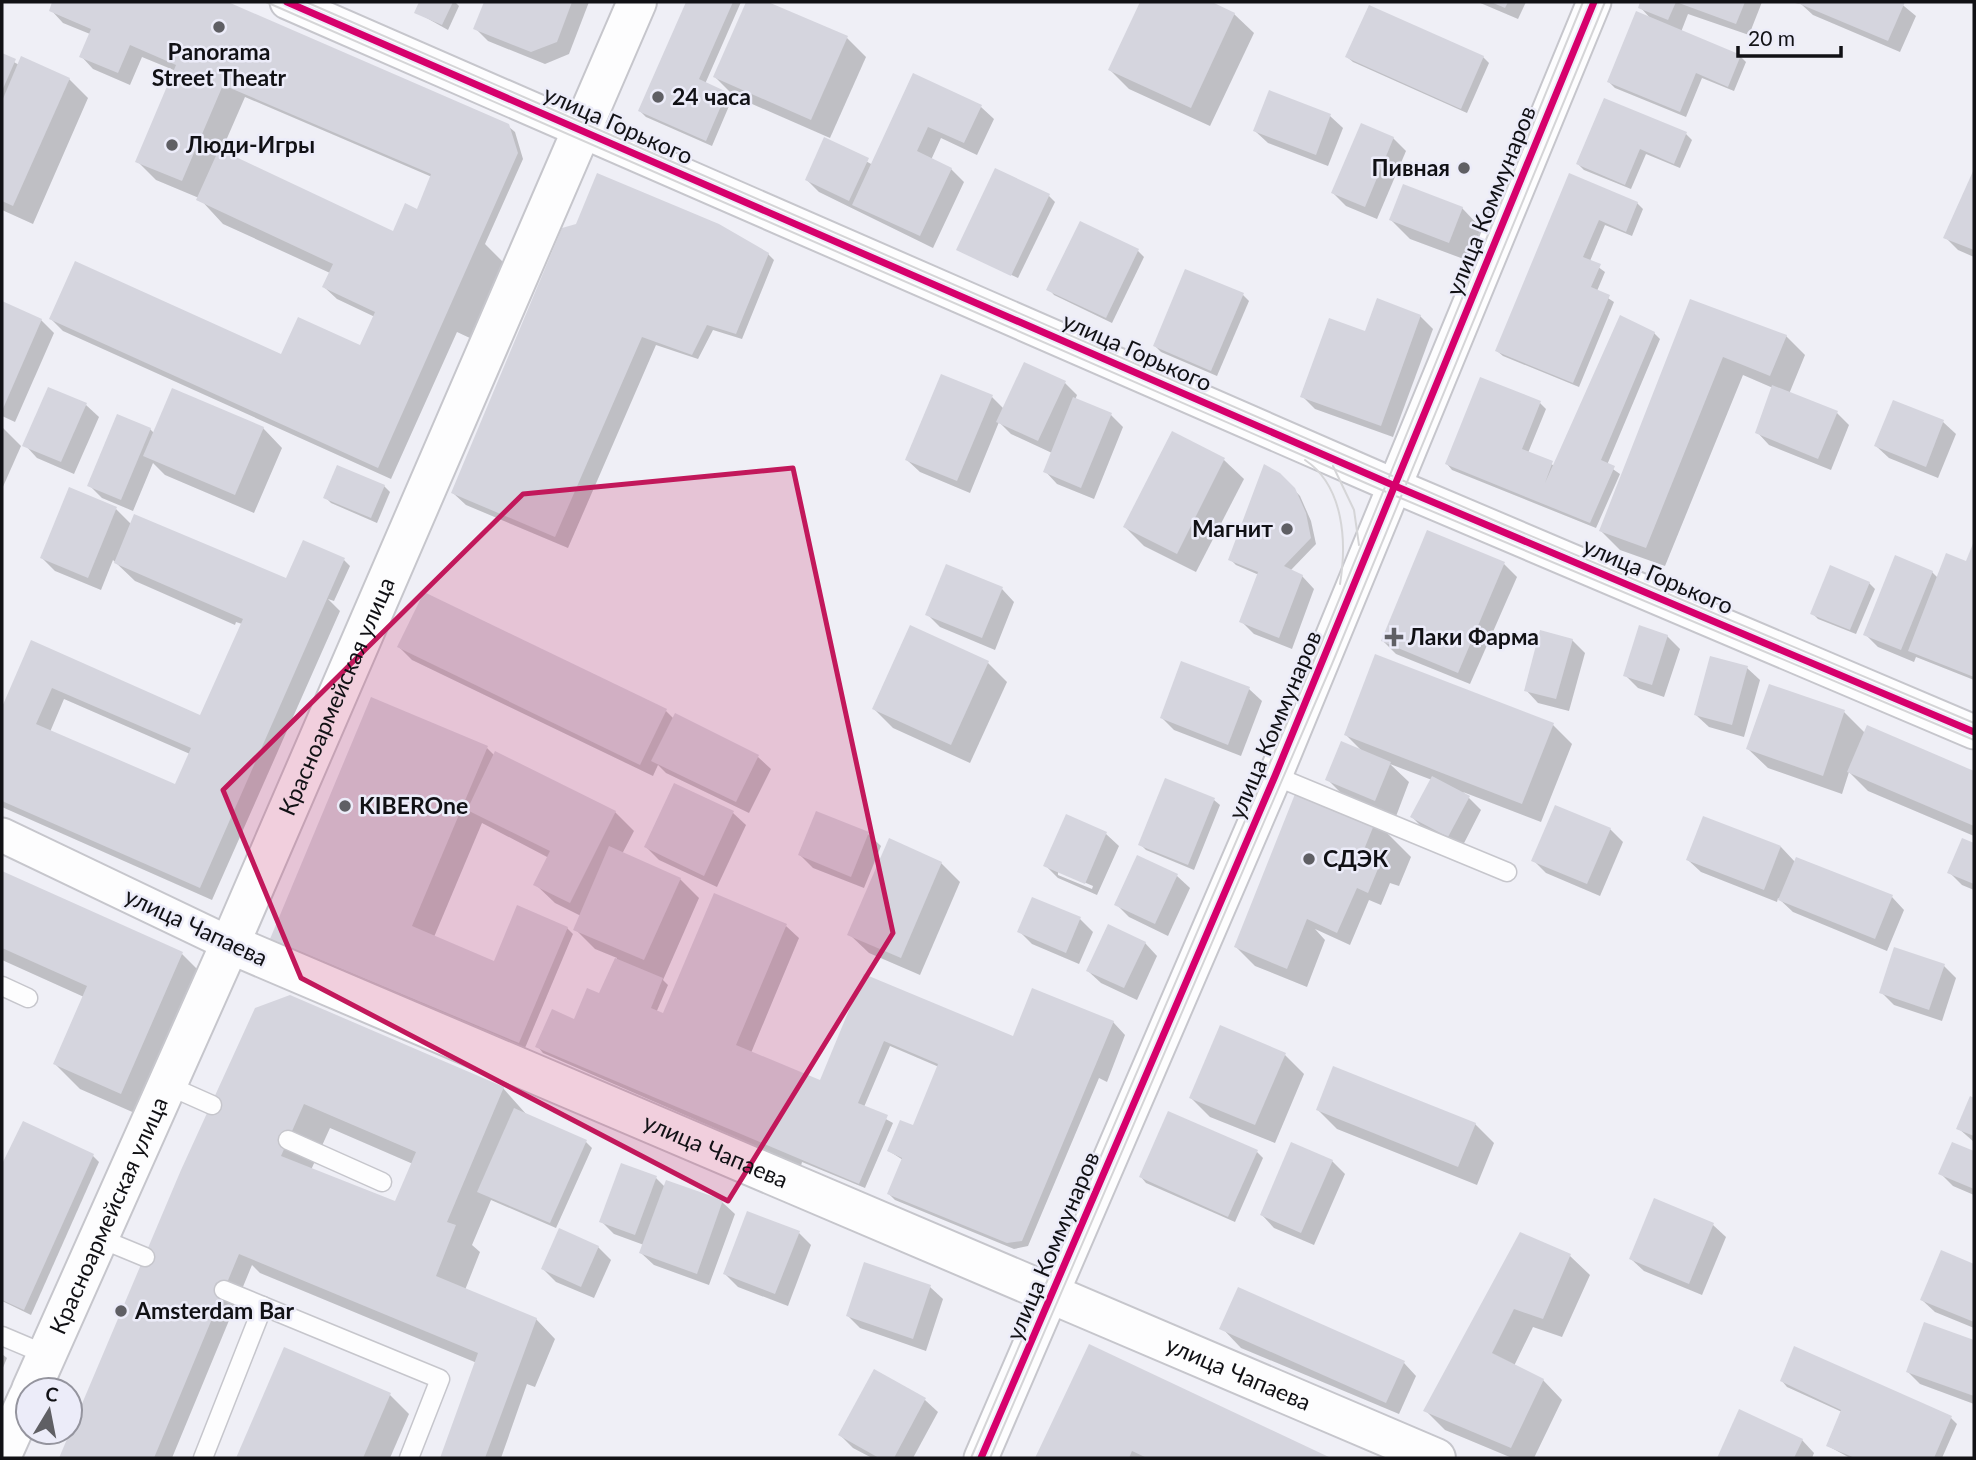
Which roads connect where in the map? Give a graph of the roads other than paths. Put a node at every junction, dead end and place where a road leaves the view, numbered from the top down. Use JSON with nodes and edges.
{"nodes":[{"id":1,"x":287,"y":2,"type":"edge"},
{"id":2,"x":637,"y":2,"type":"edge"},
{"id":3,"x":1594,"y":2,"type":"edge"},
{"id":4,"x":583,"y":131,"type":"junction"},
{"id":5,"x":1395,"y":486,"type":"junction"},
{"id":6,"x":1974,"y":732,"type":"edge"},
{"id":7,"x":1275,"y":776,"type":"junction"},
{"id":8,"x":2,"y":835,"type":"edge"},
{"id":9,"x":1507,"y":872,"type":"dead end"},
{"id":10,"x":230,"y":944,"type":"junction"},
{"id":11,"x":2,"y":986,"type":"edge"},
{"id":12,"x":28,"y":998,"type":"dead end"},
{"id":13,"x":167,"y":1085,"type":"junction"},
{"id":14,"x":212,"y":1105,"type":"dead end"},
{"id":15,"x":288,"y":1140,"type":"dead end"},
{"id":16,"x":382,"y":1182,"type":"dead end"},
{"id":17,"x":99,"y":1238,"type":"junction"},
{"id":18,"x":145,"y":1257,"type":"dead end"},
{"id":19,"x":224,"y":1290,"type":"dead end"},
{"id":20,"x":1053,"y":1296,"type":"junction"},
{"id":21,"x":263,"y":1306,"type":"junction"},
{"id":22,"x":2,"y":1336,"type":"edge"},
{"id":23,"x":47,"y":1355,"type":"junction"},
{"id":24,"x":37,"y":1376,"type":"edge"},
{"id":25,"x":14,"y":1428,"type":"edge"},
{"id":26,"x":2,"y":1455,"type":"edge"},
{"id":27,"x":203,"y":1458,"type":"edge"},
{"id":28,"x":409,"y":1458,"type":"edge"},
{"id":29,"x":981,"y":1458,"type":"edge"},
{"id":30,"x":1436,"y":1458,"type":"edge"}],
"edges":[{"from":1,"to":4,"type":"street","name":"улица Горького"},
{"from":2,"to":4,"type":"street","name":"Красноармейская улица"},
{"from":3,"to":5,"type":"street","name":"улица Коммунаров"},
{"from":4,"to":5,"type":"street","name":"улица Горького"},
{"from":4,"to":10,"type":"street","name":"Красноармейская улица"},
{"from":5,"to":6,"type":"street","name":"улица Горького"},
{"from":5,"to":7,"type":"street","name":"улица Коммунаров"},
{"from":7,"to":9,"type":"lane"},
{"from":7,"to":20,"type":"street","name":"улица Коммунаров"},
{"from":8,"to":10,"type":"street","name":"улица Чапаева"},
{"from":10,"to":13,"type":"street","name":"Красноармейская улица"},
{"from":10,"to":20,"type":"street","name":"улица Чапаева"},
{"from":11,"to":12,"type":"lane"},
{"from":13,"to":14,"type":"lane"},
{"from":13,"to":17,"type":"street","name":"Красноармейская улица"},
{"from":15,"to":16,"type":"lane"},
{"from":17,"to":18,"type":"lane"},
{"from":17,"to":23,"type":"street","name":"Красноармейская улица"},
{"from":19,"to":21,"type":"lane"},
{"from":20,"to":29,"type":"street","name":"улица Коммунаров"},
{"from":20,"to":30,"type":"street","name":"улица Чапаева"},
{"from":21,"to":27,"type":"lane"},
{"from":21,"to":28,"type":"lane"},
{"from":22,"to":23,"type":"lane"},
{"from":23,"to":24,"type":"street","name":"Красноармейская улица"},
{"from":25,"to":26,"type":"street"}]}
